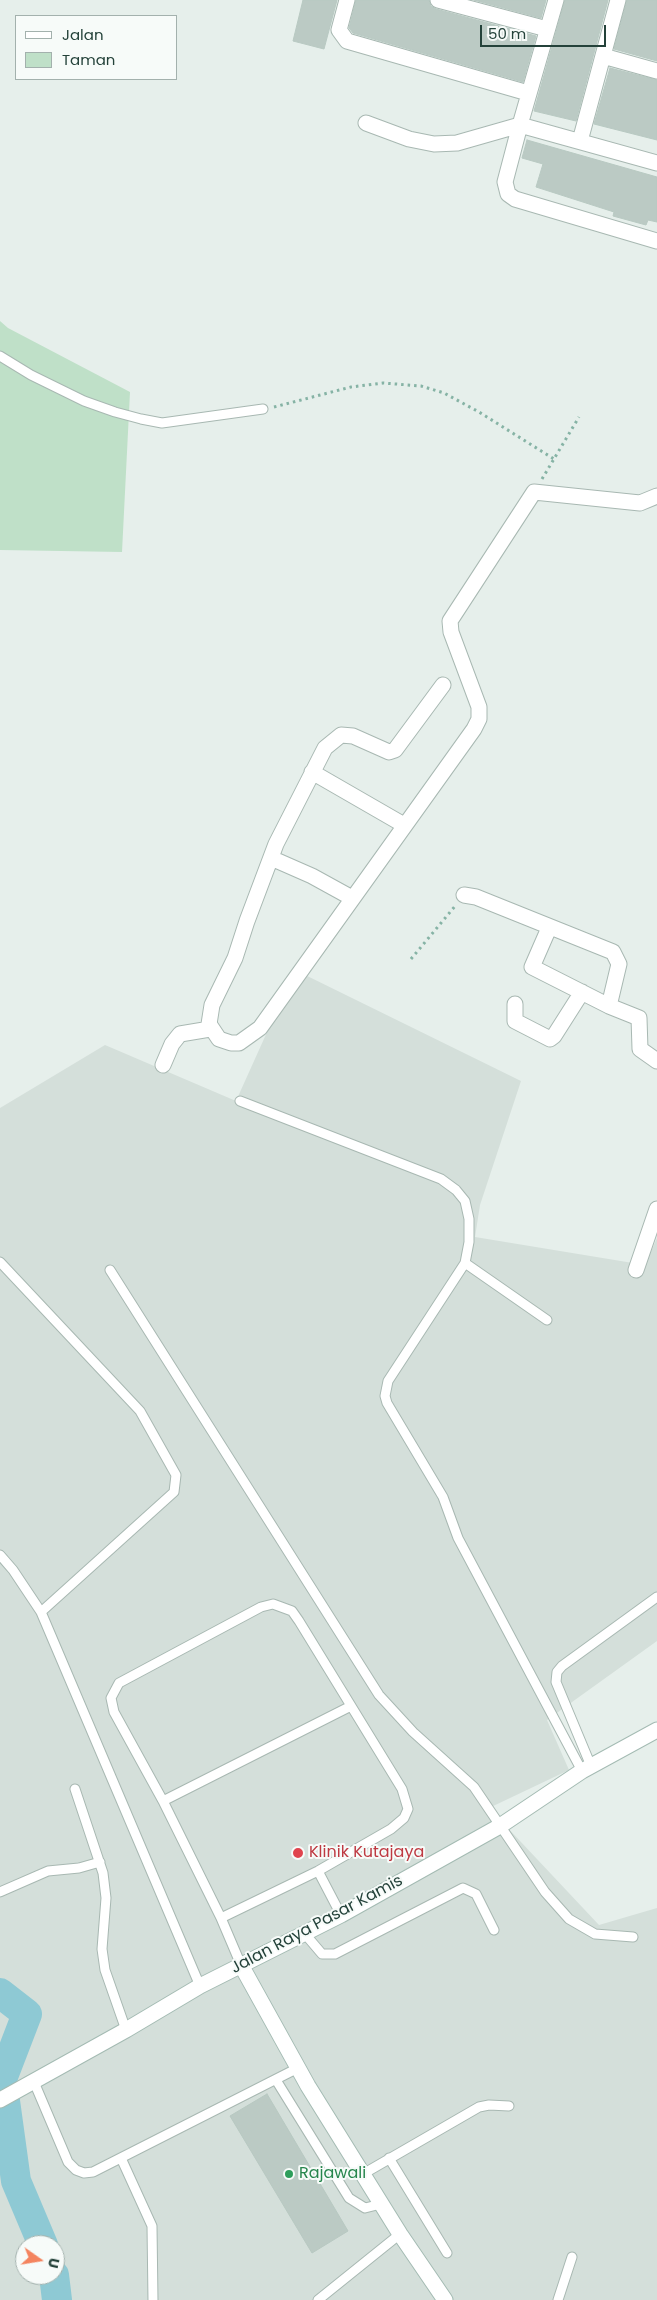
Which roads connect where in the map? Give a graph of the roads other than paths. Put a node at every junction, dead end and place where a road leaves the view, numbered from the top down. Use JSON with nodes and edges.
{"nodes":[{"id":1,"x":347,"y":0,"type":"edge"},
{"id":2,"x":438,"y":0,"type":"edge"},
{"id":3,"x":556,"y":0,"type":"edge"},
{"id":4,"x":618,"y":0,"type":"edge"},
{"id":5,"x":547,"y":29,"type":"junction"},
{"id":6,"x":603,"y":56,"type":"junction"},
{"id":7,"x":657,"y":71,"type":"edge"},
{"id":8,"x":528,"y":92,"type":"junction"},
{"id":9,"x":366,"y":123,"type":"dead end"},
{"id":10,"x":520,"y":125,"type":"junction"},
{"id":11,"x":580,"y":141,"type":"junction"},
{"id":12,"x":657,"y":163,"type":"edge"},
{"id":13,"x":657,"y":241,"type":"edge"},
{"id":14,"x":0,"y":356,"type":"edge"},
{"id":15,"x":263,"y":410,"type":"road end"},
{"id":16,"x":657,"y":496,"type":"edge"},
{"id":17,"x":443,"y":685,"type":"dead end"},
{"id":18,"x":312,"y":772,"type":"junction"},
{"id":19,"x":404,"y":825,"type":"junction"},
{"id":20,"x":270,"y":858,"type":"junction"},
{"id":21,"x":464,"y":895,"type":"road end"},
{"id":22,"x":352,"y":898,"type":"junction"},
{"id":23,"x":549,"y":928,"type":"junction"},
{"id":24,"x":582,"y":992,"type":"junction"},
{"id":25,"x":515,"y":1004,"type":"dead end"},
{"id":26,"x":609,"y":1006,"type":"junction"},
{"id":27,"x":210,"y":1028,"type":"junction"},
{"id":28,"x":657,"y":1061,"type":"edge"},
{"id":29,"x":163,"y":1065,"type":"dead end"},
{"id":30,"x":240,"y":1101,"type":"dead end"},
{"id":31,"x":657,"y":1209,"type":"edge"},
{"id":32,"x":0,"y":1262,"type":"edge"},
{"id":33,"x":465,"y":1263,"type":"junction"},
{"id":34,"x":110,"y":1270,"type":"dead end"},
{"id":35,"x":636,"y":1270,"type":"dead end"},
{"id":36,"x":547,"y":1320,"type":"dead end"},
{"id":37,"x":0,"y":1555,"type":"edge"},
{"id":38,"x":657,"y":1597,"type":"edge"},
{"id":39,"x":41,"y":1612,"type":"junction"},
{"id":40,"x":351,"y":1706,"type":"junction"},
{"id":41,"x":657,"y":1730,"type":"edge"},
{"id":42,"x":587,"y":1769,"type":"junction"},
{"id":43,"x":75,"y":1789,"type":"dead end"},
{"id":44,"x":163,"y":1801,"type":"junction"},
{"id":45,"x":500,"y":1826,"type":"junction"},
{"id":46,"x":100,"y":1862,"type":"junction"},
{"id":47,"x":318,"y":1871,"type":"junction"},
{"id":48,"x":0,"y":1892,"type":"edge"},
{"id":49,"x":341,"y":1915,"type":"junction"},
{"id":50,"x":221,"y":1918,"type":"junction"},
{"id":51,"x":494,"y":1930,"type":"dead end"},
{"id":52,"x":305,"y":1934,"type":"junction"},
{"id":53,"x":633,"y":1937,"type":"dead end"},
{"id":54,"x":241,"y":1965,"type":"junction"},
{"id":55,"x":200,"y":1986,"type":"junction"},
{"id":56,"x":126,"y":2030,"type":"junction"},
{"id":57,"x":298,"y":2068,"type":"junction"},
{"id":58,"x":276,"y":2080,"type":"junction"},
{"id":59,"x":34,"y":2082,"type":"junction"},
{"id":60,"x":0,"y":2100,"type":"edge"},
{"id":61,"x":509,"y":2106,"type":"dead end"},
{"id":62,"x":122,"y":2158,"type":"junction"},
{"id":63,"x":389,"y":2158,"type":"junction"},
{"id":64,"x":363,"y":2174,"type":"junction"},
{"id":65,"x":381,"y":2204,"type":"junction"},
{"id":66,"x":400,"y":2234,"type":"junction"},
{"id":67,"x":447,"y":2253,"type":"dead end"},
{"id":68,"x":572,"y":2257,"type":"dead end"},
{"id":69,"x":153,"y":2300,"type":"edge"},
{"id":70,"x":318,"y":2300,"type":"edge"},
{"id":71,"x":445,"y":2300,"type":"edge"},
{"id":72,"x":558,"y":2300,"type":"edge"}],
"edges":[{"from":1,"to":8,"type":"street"},
{"from":2,"to":5,"type":"street"},
{"from":3,"to":5,"type":"street"},
{"from":4,"to":6,"type":"street"},
{"from":5,"to":8,"type":"street"},
{"from":6,"to":7,"type":"street"},
{"from":6,"to":11,"type":"street"},
{"from":8,"to":10,"type":"street"},
{"from":9,"to":10,"type":"street"},
{"from":10,"to":11,"type":"street"},
{"from":10,"to":13,"type":"street"},
{"from":11,"to":12,"type":"street"},
{"from":14,"to":15,"type":"lane"},
{"from":16,"to":19,"type":"street"},
{"from":17,"to":18,"type":"street"},
{"from":18,"to":19,"type":"street"},
{"from":18,"to":20,"type":"street"},
{"from":19,"to":22,"type":"street"},
{"from":20,"to":22,"type":"street"},
{"from":20,"to":27,"type":"street"},
{"from":21,"to":23,"type":"street"},
{"from":22,"to":27,"type":"street"},
{"from":23,"to":24,"type":"street"},
{"from":23,"to":26,"type":"street"},
{"from":24,"to":25,"type":"street"},
{"from":24,"to":26,"type":"street"},
{"from":26,"to":28,"type":"street"},
{"from":27,"to":29,"type":"street"},
{"from":30,"to":33,"type":"lane"},
{"from":31,"to":35,"type":"street"},
{"from":32,"to":39,"type":"lane"},
{"from":33,"to":36,"type":"lane"},
{"from":33,"to":42,"type":"lane"},
{"from":34,"to":45,"type":"lane"},
{"from":37,"to":39,"type":"lane"},
{"from":38,"to":42,"type":"lane"},
{"from":39,"to":55,"type":"lane"},
{"from":40,"to":44,"type":"lane"},
{"from":40,"to":44,"type":"lane"},
{"from":40,"to":47,"type":"lane"},
{"from":41,"to":42,"type":"street","name":"Jalan Raya Pasar Kamis"},
{"from":42,"to":45,"type":"street","name":"Jalan Raya Pasar Kamis"},
{"from":43,"to":46,"type":"lane"},
{"from":44,"to":50,"type":"lane"},
{"from":45,"to":49,"type":"street","name":"Jalan Raya Pasar Kamis"},
{"from":45,"to":53,"type":"lane"},
{"from":46,"to":48,"type":"lane"},
{"from":46,"to":56,"type":"lane"},
{"from":47,"to":49,"type":"lane"},
{"from":47,"to":50,"type":"lane"},
{"from":49,"to":52,"type":"street","name":"Jalan Raya Pasar Kamis"},
{"from":50,"to":54,"type":"lane"},
{"from":51,"to":52,"type":"lane"},
{"from":52,"to":54,"type":"street","name":"Jalan Raya Pasar Kamis"},
{"from":54,"to":55,"type":"street","name":"Jalan Raya Pasar Kamis"},
{"from":54,"to":57,"type":"street"},
{"from":55,"to":56,"type":"street","name":"Jalan Raya Pasar Kamis"},
{"from":56,"to":59,"type":"street","name":"Jalan Raya Pasar Kamis"},
{"from":57,"to":58,"type":"lane"},
{"from":57,"to":64,"type":"street"},
{"from":58,"to":62,"type":"lane"},
{"from":58,"to":65,"type":"lane"},
{"from":59,"to":60,"type":"street","name":"Jalan Raya Pasar Kamis"},
{"from":59,"to":62,"type":"lane"},
{"from":61,"to":63,"type":"lane"},
{"from":62,"to":69,"type":"lane"},
{"from":63,"to":64,"type":"lane"},
{"from":63,"to":67,"type":"lane"},
{"from":64,"to":65,"type":"street"},
{"from":65,"to":66,"type":"street"},
{"from":66,"to":70,"type":"lane"},
{"from":66,"to":71,"type":"street"},
{"from":68,"to":72,"type":"lane"}]}
